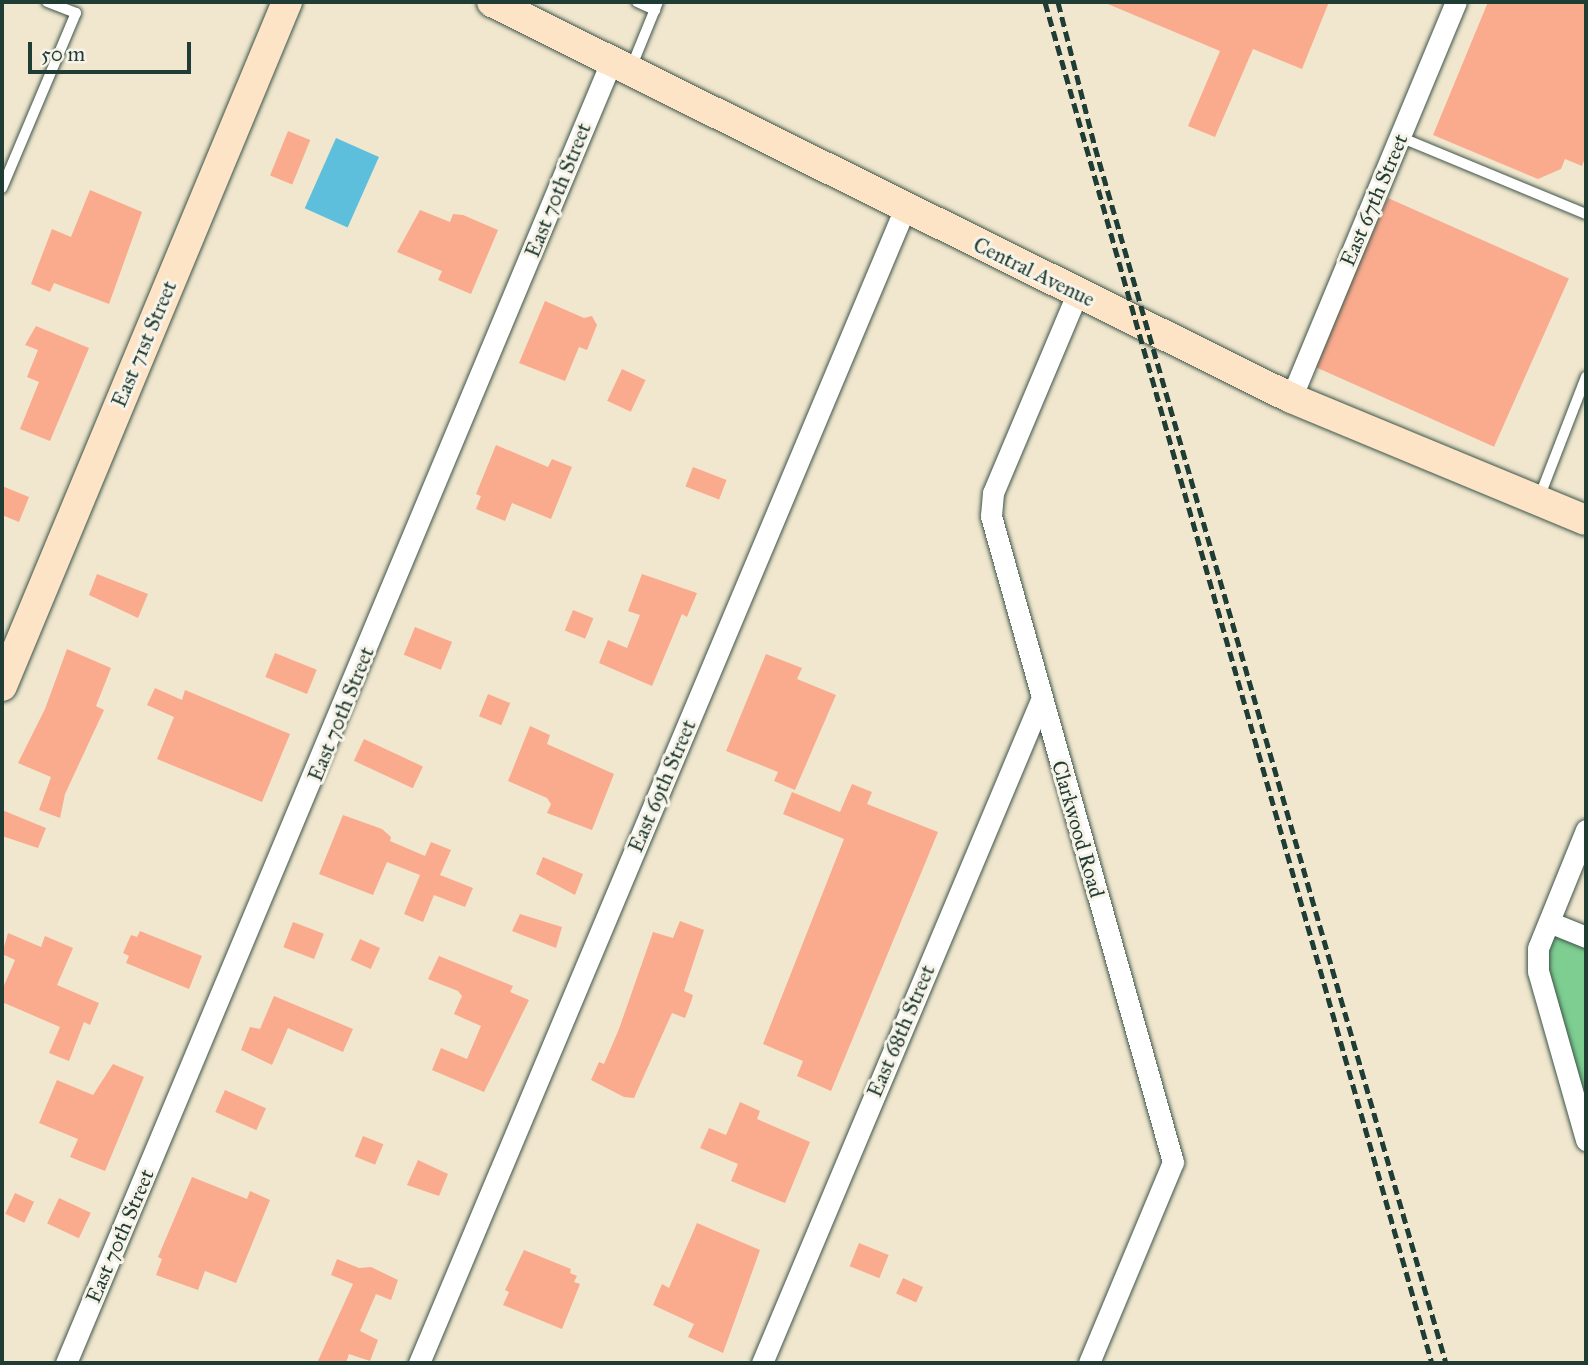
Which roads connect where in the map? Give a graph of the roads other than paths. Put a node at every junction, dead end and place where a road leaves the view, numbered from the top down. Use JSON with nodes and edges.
{"nodes":[{"id":1,"x":47,"y":2,"type":"edge"},
{"id":2,"x":287,"y":2,"type":"edge"},
{"id":3,"x":492,"y":2,"type":"edge"},
{"id":4,"x":637,"y":2,"type":"edge"},
{"id":5,"x":1456,"y":2,"type":"edge"},
{"id":6,"x":657,"y":6,"type":"edge"},
{"id":7,"x":621,"y":66,"type":"junction"},
{"id":8,"x":1400,"y":136,"type":"junction"},
{"id":9,"x":2,"y":188,"type":"edge"},
{"id":10,"x":905,"y":208,"type":"junction"},
{"id":11,"x":1586,"y":214,"type":"edge"},
{"id":12,"x":1077,"y":294,"type":"junction"},
{"id":13,"x":1586,"y":377,"type":"edge"},
{"id":14,"x":1292,"y":398,"type":"junction"},
{"id":15,"x":1538,"y":500,"type":"junction"},
{"id":16,"x":1586,"y":520,"type":"edge"},
{"id":17,"x":2,"y":686,"type":"edge"},
{"id":18,"x":1041,"y":699,"type":"junction"},
{"id":19,"x":1586,"y":830,"type":"edge"},
{"id":20,"x":1549,"y":922,"type":"junction"},
{"id":21,"x":1586,"y":937,"type":"edge"},
{"id":22,"x":1586,"y":1140,"type":"edge"},
{"id":23,"x":66,"y":1363,"type":"edge"},
{"id":24,"x":419,"y":1363,"type":"edge"},
{"id":25,"x":762,"y":1363,"type":"edge"},
{"id":26,"x":1089,"y":1363,"type":"edge"}],
"edges":[{"from":1,"to":9,"type":"lane"},
{"from":2,"to":17,"type":"street","name":"East 71st Street"},
{"from":3,"to":7,"type":"street","name":"Central Avenue"},
{"from":4,"to":6,"type":"lane"},
{"from":5,"to":8,"type":"street","name":"East 67th Street"},
{"from":6,"to":7,"type":"lane"},
{"from":7,"to":10,"type":"street","name":"Central Avenue"},
{"from":7,"to":23,"type":"street","name":"East 70th Street"},
{"from":8,"to":11,"type":"lane"},
{"from":8,"to":14,"type":"street","name":"East 67th Street"},
{"from":10,"to":12,"type":"street","name":"Central Avenue"},
{"from":10,"to":24,"type":"street","name":"East 69th Street"},
{"from":12,"to":14,"type":"street","name":"Central Avenue"},
{"from":12,"to":18,"type":"street","name":"Clarkwood Road"},
{"from":13,"to":15,"type":"lane"},
{"from":14,"to":15,"type":"street","name":"Central Avenue"},
{"from":15,"to":16,"type":"street","name":"Central Avenue"},
{"from":18,"to":25,"type":"street","name":"East 68th Street"},
{"from":18,"to":26,"type":"street","name":"Clarkwood Road"},
{"from":19,"to":20,"type":"street"},
{"from":20,"to":21,"type":"street"},
{"from":20,"to":22,"type":"street"}]}
